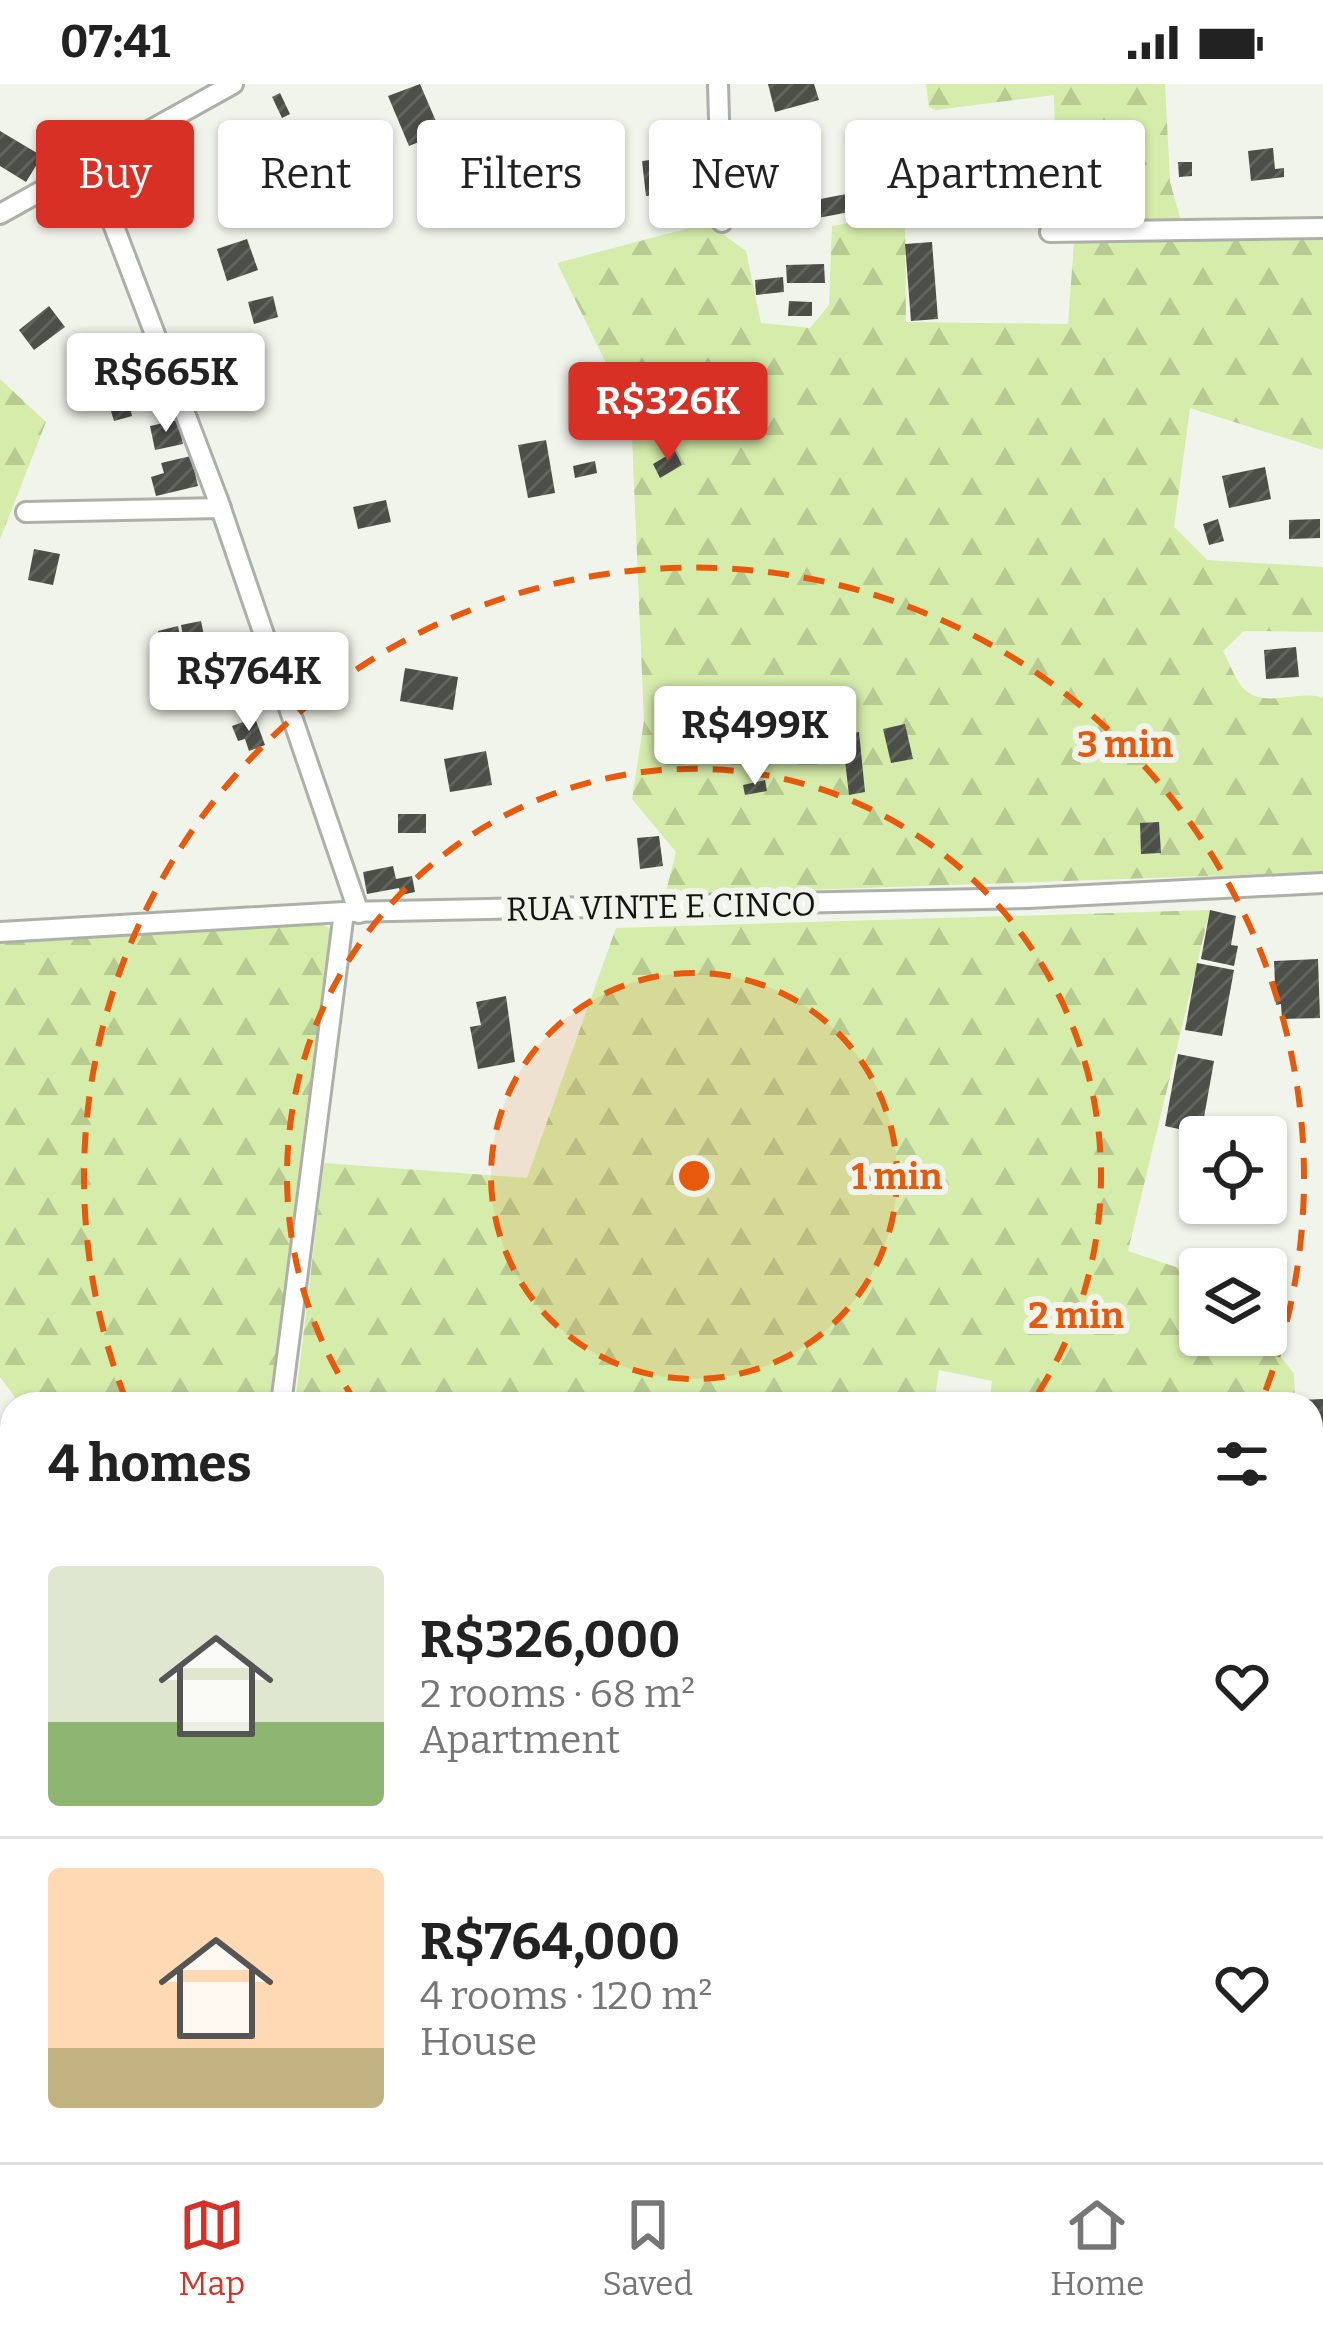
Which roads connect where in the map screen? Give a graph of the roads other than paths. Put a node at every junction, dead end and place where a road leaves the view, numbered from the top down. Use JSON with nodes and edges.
{"nodes":[{"id":1,"x":233,"y":84,"type":"edge"},
{"id":2,"x":718,"y":84,"type":"edge"},
{"id":3,"x":171,"y":120,"type":"edge"},
{"id":4,"x":719,"y":120,"type":"edge"},
{"id":5,"x":36,"y":195,"type":"edge"},
{"id":6,"x":0,"y":214,"type":"edge"},
{"id":7,"x":115,"y":228,"type":"edge"},
{"id":8,"x":1323,"y":228,"type":"edge"},
{"id":9,"x":1050,"y":232,"type":"dead end"},
{"id":10,"x":221,"y":508,"type":"junction"},
{"id":11,"x":26,"y":512,"type":"dead end"},
{"id":12,"x":1323,"y":883,"type":"edge"},
{"id":13,"x":351,"y":913,"type":"junction"},
{"id":14,"x":0,"y":932,"type":"edge"},
{"id":15,"x":283,"y":1392,"type":"edge"}],
"edges":[{"from":1,"to":3,"type":"street"},
{"from":2,"to":4,"type":"street"},
{"from":5,"to":6,"type":"street"},
{"from":7,"to":10,"type":"street"},
{"from":8,"to":9,"type":"street"},
{"from":10,"to":11,"type":"street"},
{"from":10,"to":13,"type":"street"},
{"from":12,"to":13,"type":"street","name":"RUA VINTE E CINCO"},
{"from":13,"to":14,"type":"street","name":"RUA VINTE E CINCO"},
{"from":13,"to":15,"type":"street"}]}
